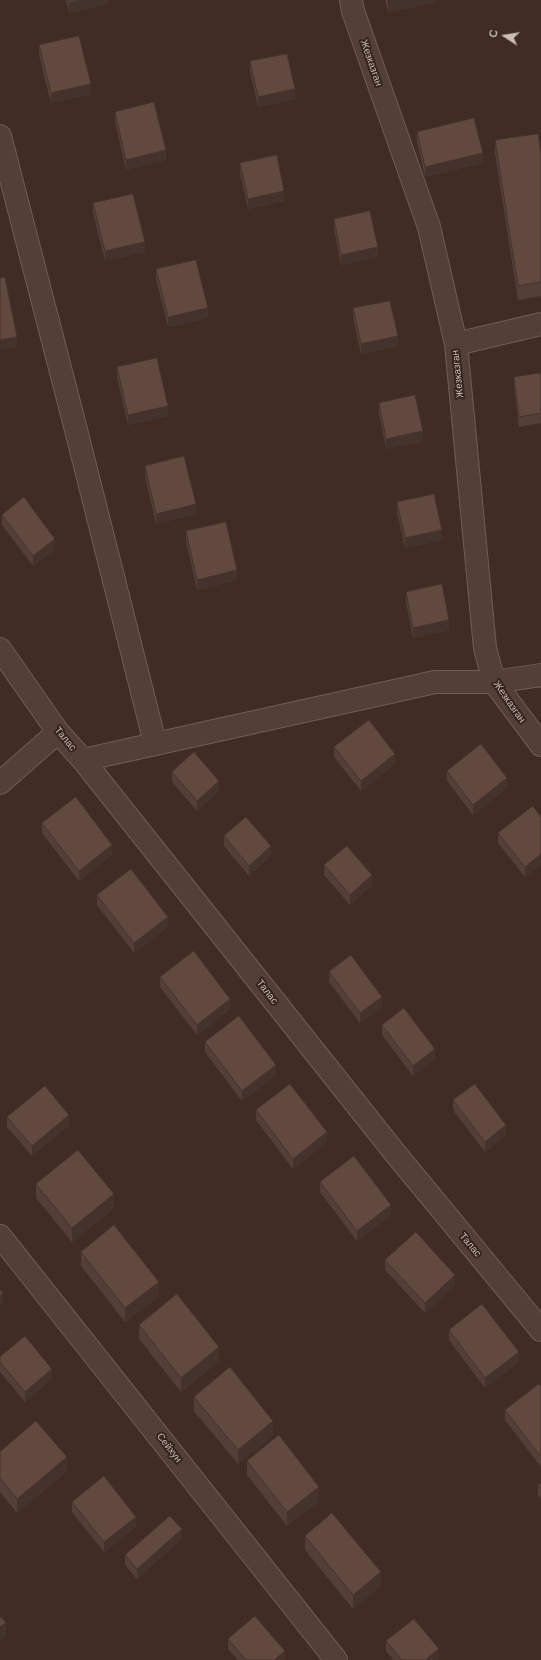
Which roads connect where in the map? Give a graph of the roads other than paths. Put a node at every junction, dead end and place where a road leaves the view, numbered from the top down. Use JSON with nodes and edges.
{"nodes":[{"id":1,"x":351,"y":0,"type":"edge"},
{"id":2,"x":0,"y":136,"type":"edge"},
{"id":3,"x":541,"y":324,"type":"edge"},
{"id":4,"x":456,"y":344,"type":"junction"},
{"id":5,"x":0,"y":649,"type":"edge"},
{"id":6,"x":541,"y":675,"type":"edge"},
{"id":7,"x":494,"y":682,"type":"junction"},
{"id":8,"x":58,"y":732,"type":"junction"},
{"id":9,"x":155,"y":743,"type":"junction"},
{"id":10,"x":541,"y":746,"type":"edge"},
{"id":11,"x":82,"y":760,"type":"junction"},
{"id":12,"x":0,"y":783,"type":"edge"},
{"id":13,"x":0,"y":1236,"type":"edge"},
{"id":14,"x":541,"y":1330,"type":"edge"},
{"id":15,"x":336,"y":1660,"type":"edge"}],
"edges":[{"from":1,"to":4,"type":"street","name":"Жезказган"},
{"from":2,"to":9,"type":"street"},
{"from":3,"to":4,"type":"street"},
{"from":4,"to":7,"type":"street","name":"Жезказган"},
{"from":5,"to":8,"type":"street","name":"Талас"},
{"from":6,"to":7,"type":"street"},
{"from":7,"to":9,"type":"street"},
{"from":7,"to":10,"type":"street","name":"Жезказган"},
{"from":8,"to":11,"type":"street","name":"Талас"},
{"from":8,"to":12,"type":"street"},
{"from":9,"to":11,"type":"street"},
{"from":11,"to":14,"type":"street","name":"Талас"},
{"from":13,"to":15,"type":"street","name":"Сейхун"}]}
